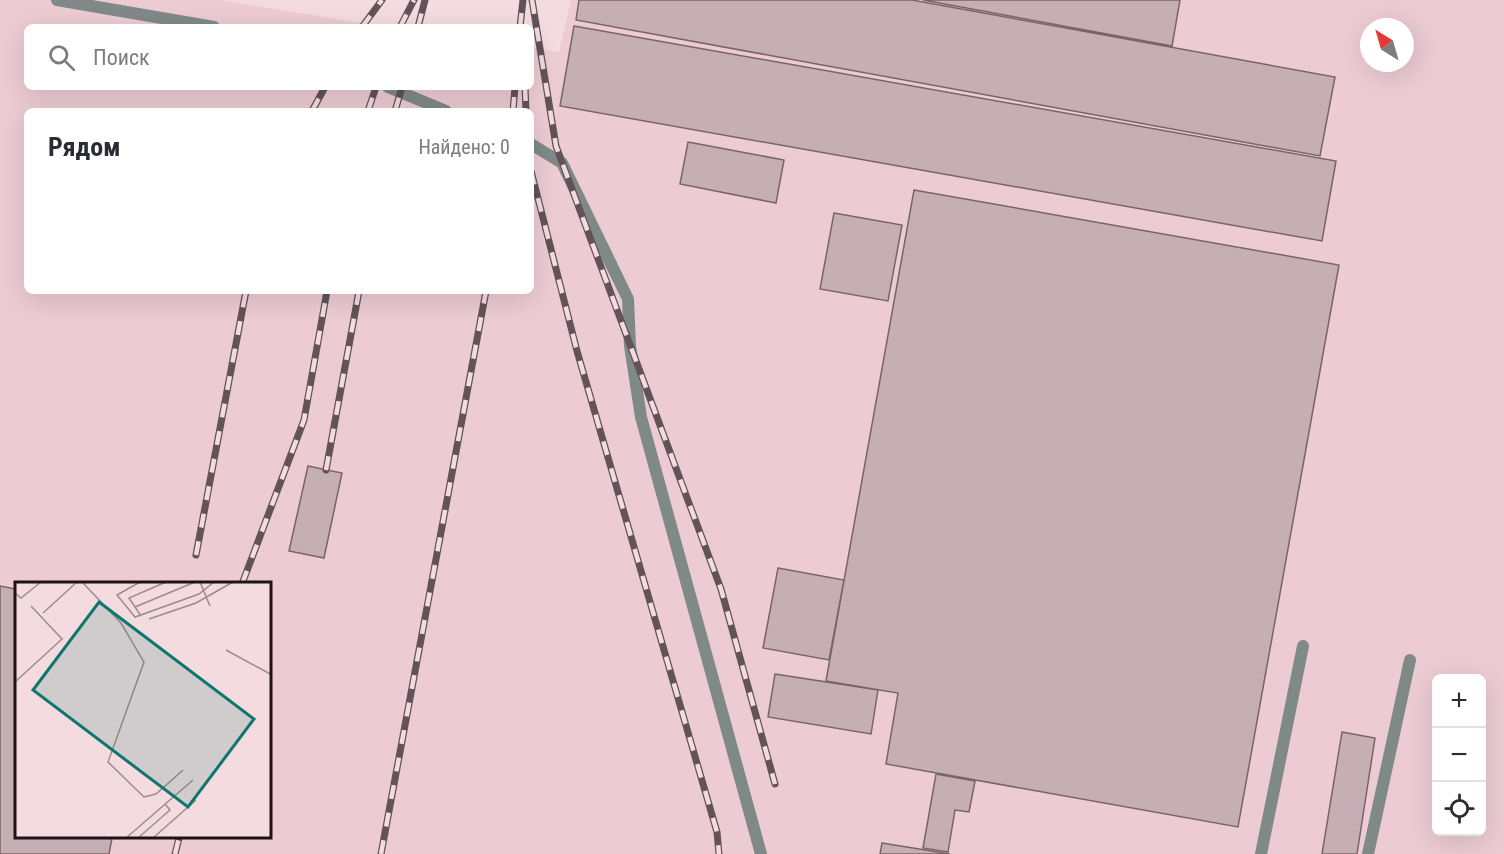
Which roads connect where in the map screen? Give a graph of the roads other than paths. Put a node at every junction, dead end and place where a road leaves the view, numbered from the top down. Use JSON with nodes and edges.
{"nodes":[{"id":1,"x":57,"y":0,"type":"edge"},
{"id":2,"x":197,"y":24,"type":"edge"},
{"id":3,"x":395,"y":90,"type":"edge"},
{"id":4,"x":439,"y":108,"type":"edge"},
{"id":5,"x":534,"y":146,"type":"edge"},
{"id":6,"x":1303,"y":646,"type":"dead end"},
{"id":7,"x":1410,"y":660,"type":"dead end"},
{"id":8,"x":761,"y":854,"type":"edge"},
{"id":9,"x":1261,"y":854,"type":"edge"},
{"id":10,"x":1368,"y":854,"type":"edge"}],
"edges":[{"from":1,"to":2,"type":"lane"},
{"from":3,"to":4,"type":"lane"},
{"from":5,"to":8,"type":"lane"},
{"from":6,"to":9,"type":"lane"},
{"from":7,"to":10,"type":"lane"}]}
